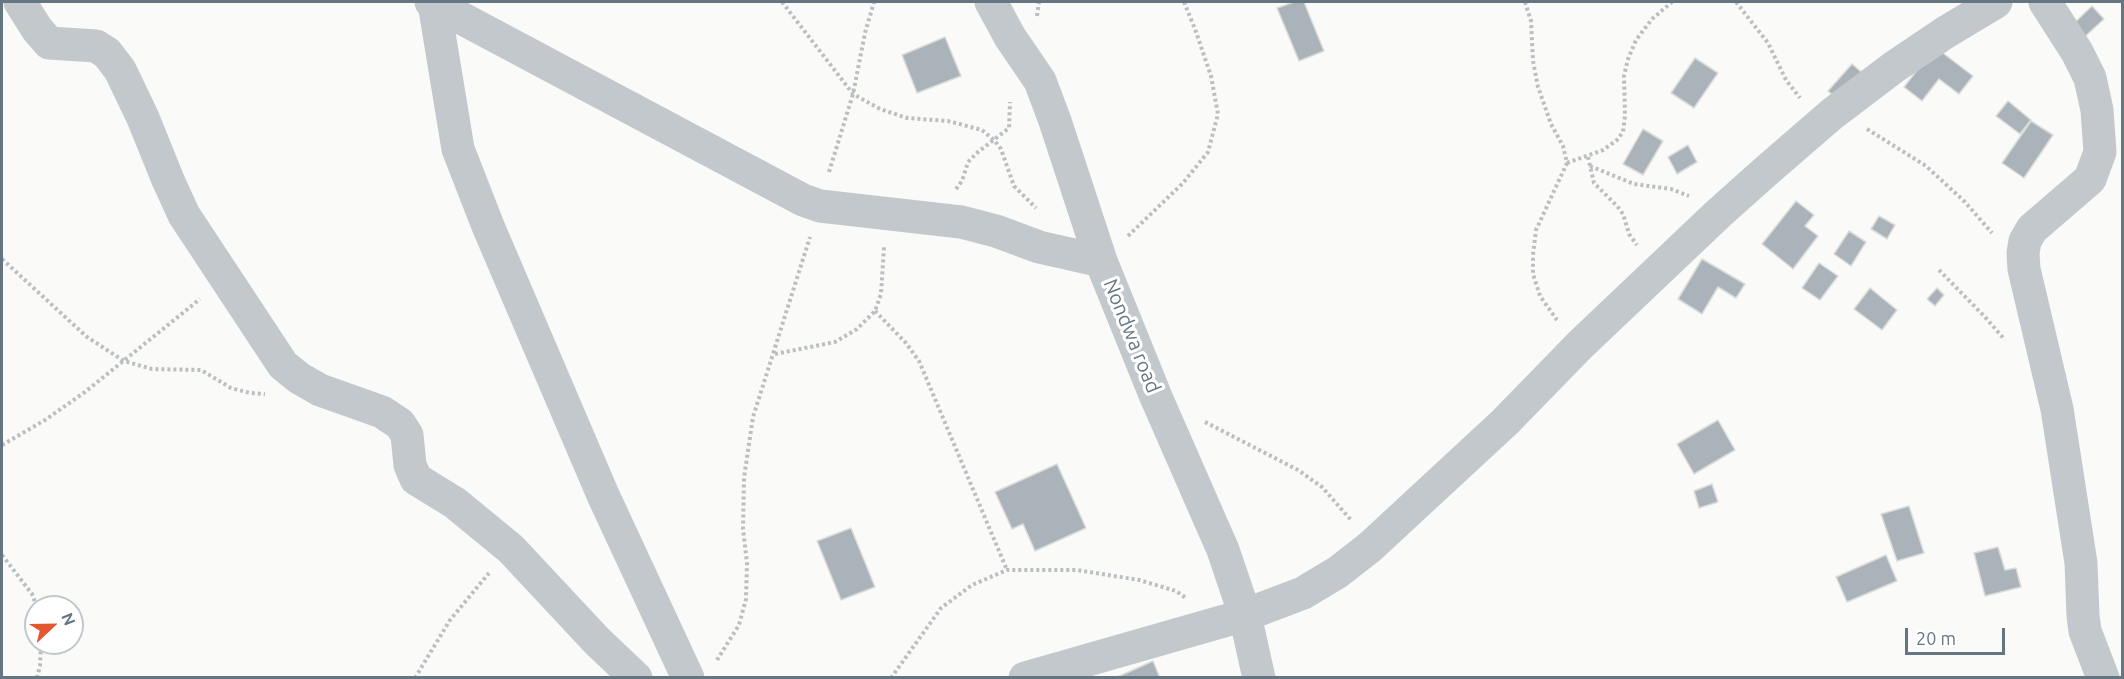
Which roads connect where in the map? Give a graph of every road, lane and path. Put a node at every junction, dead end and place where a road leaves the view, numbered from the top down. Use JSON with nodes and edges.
{"nodes":[{"id":1,"x":20,"y":2,"type":"edge"},
{"id":2,"x":433,"y":2,"type":"edge"},
{"id":3,"x":782,"y":2,"type":"edge"},
{"id":4,"x":874,"y":2,"type":"edge"},
{"id":5,"x":991,"y":2,"type":"edge"},
{"id":6,"x":1184,"y":2,"type":"edge"},
{"id":7,"x":1525,"y":2,"type":"edge"},
{"id":8,"x":1672,"y":2,"type":"edge"},
{"id":9,"x":1736,"y":2,"type":"edge"},
{"id":10,"x":1996,"y":2,"type":"edge"},
{"id":11,"x":2045,"y":2,"type":"edge"},
{"id":12,"x":853,"y":94,"type":"junction"},
{"id":13,"x":1832,"y":114,"type":"junction"},
{"id":14,"x":994,"y":140,"type":"junction"},
{"id":15,"x":1588,"y":157,"type":"junction"},
{"id":16,"x":1567,"y":163,"type":"junction"},
{"id":17,"x":1590,"y":166,"type":"junction"},
{"id":18,"x":952,"y":192,"type":"dead end"},
{"id":19,"x":820,"y":206,"type":"junction"},
{"id":20,"x":1040,"y":213,"type":"dead end"},
{"id":21,"x":1718,"y":214,"type":"junction"},
{"id":22,"x":892,"y":215,"type":"junction"},
{"id":23,"x":2,"y":259,"type":"edge"},
{"id":24,"x":1101,"y":261,"type":"junction"},
{"id":25,"x":1662,"y":268,"type":"junction"},
{"id":26,"x":2024,"y":269,"type":"junction"},
{"id":27,"x":226,"y":279,"type":"junction"},
{"id":28,"x":875,"y":311,"type":"junction"},
{"id":29,"x":1580,"y":345,"type":"junction"},
{"id":30,"x":775,"y":354,"type":"junction"},
{"id":31,"x":124,"y":361,"type":"junction"},
{"id":32,"x":269,"y":394,"type":"dead end"},
{"id":33,"x":1203,"y":421,"type":"dead end"},
{"id":34,"x":2,"y":445,"type":"edge"},
{"id":35,"x":1370,"y":547,"type":"junction"},
{"id":36,"x":511,"y":549,"type":"junction"},
{"id":37,"x":2,"y":555,"type":"edge"},
{"id":38,"x":1007,"y":570,"type":"junction"},
{"id":39,"x":33,"y":595,"type":"edge"},
{"id":40,"x":1233,"y":618,"type":"junction"},
{"id":41,"x":40,"y":655,"type":"edge"},
{"id":42,"x":700,"y":673,"type":"edge"},
{"id":43,"x":37,"y":678,"type":"edge"},
{"id":44,"x":415,"y":678,"type":"edge"},
{"id":45,"x":636,"y":678,"type":"edge"},
{"id":46,"x":891,"y":678,"type":"edge"},
{"id":47,"x":1025,"y":678,"type":"edge"},
{"id":48,"x":1259,"y":678,"type":"edge"},
{"id":49,"x":2103,"y":678,"type":"edge"}],
"edges":[{"from":1,"to":27,"type":"street"},
{"from":2,"to":19,"type":"street"},
{"from":2,"to":42,"type":"street"},
{"from":3,"to":12,"type":"path"},
{"from":4,"to":12,"type":"path"},
{"from":5,"to":24,"type":"street","name":"Nondwa road"},
{"from":6,"to":24,"type":"path"},
{"from":7,"to":16,"type":"path"},
{"from":8,"to":15,"type":"path"},
{"from":9,"to":13,"type":"path"},
{"from":10,"to":13,"type":"street"},
{"from":11,"to":26,"type":"street"},
{"from":12,"to":14,"type":"path"},
{"from":12,"to":19,"type":"path"},
{"from":13,"to":21,"type":"street"},
{"from":13,"to":26,"type":"path"},
{"from":14,"to":18,"type":"path"},
{"from":14,"to":20,"type":"path"},
{"from":15,"to":16,"type":"path"},
{"from":15,"to":17,"type":"path"},
{"from":16,"to":29,"type":"path"},
{"from":17,"to":21,"type":"path"},
{"from":17,"to":25,"type":"path"},
{"from":19,"to":22,"type":"street"},
{"from":19,"to":30,"type":"path"},
{"from":21,"to":25,"type":"street"},
{"from":22,"to":24,"type":"street"},
{"from":22,"to":28,"type":"path"},
{"from":23,"to":31,"type":"path"},
{"from":24,"to":40,"type":"street","name":"Nondwa road"},
{"from":25,"to":29,"type":"street"},
{"from":26,"to":49,"type":"street"},
{"from":27,"to":31,"type":"path"},
{"from":27,"to":36,"type":"street"},
{"from":28,"to":30,"type":"path"},
{"from":28,"to":38,"type":"path"},
{"from":29,"to":35,"type":"street"},
{"from":30,"to":42,"type":"path"},
{"from":31,"to":32,"type":"path"},
{"from":31,"to":34,"type":"path"},
{"from":33,"to":35,"type":"path"},
{"from":35,"to":40,"type":"street"},
{"from":36,"to":44,"type":"path"},
{"from":36,"to":45,"type":"street"},
{"from":37,"to":39,"type":"path"},
{"from":38,"to":40,"type":"path"},
{"from":38,"to":46,"type":"path"},
{"from":40,"to":47,"type":"street"},
{"from":40,"to":48,"type":"street","name":"Nondwa road"},
{"from":41,"to":43,"type":"path"}]}
